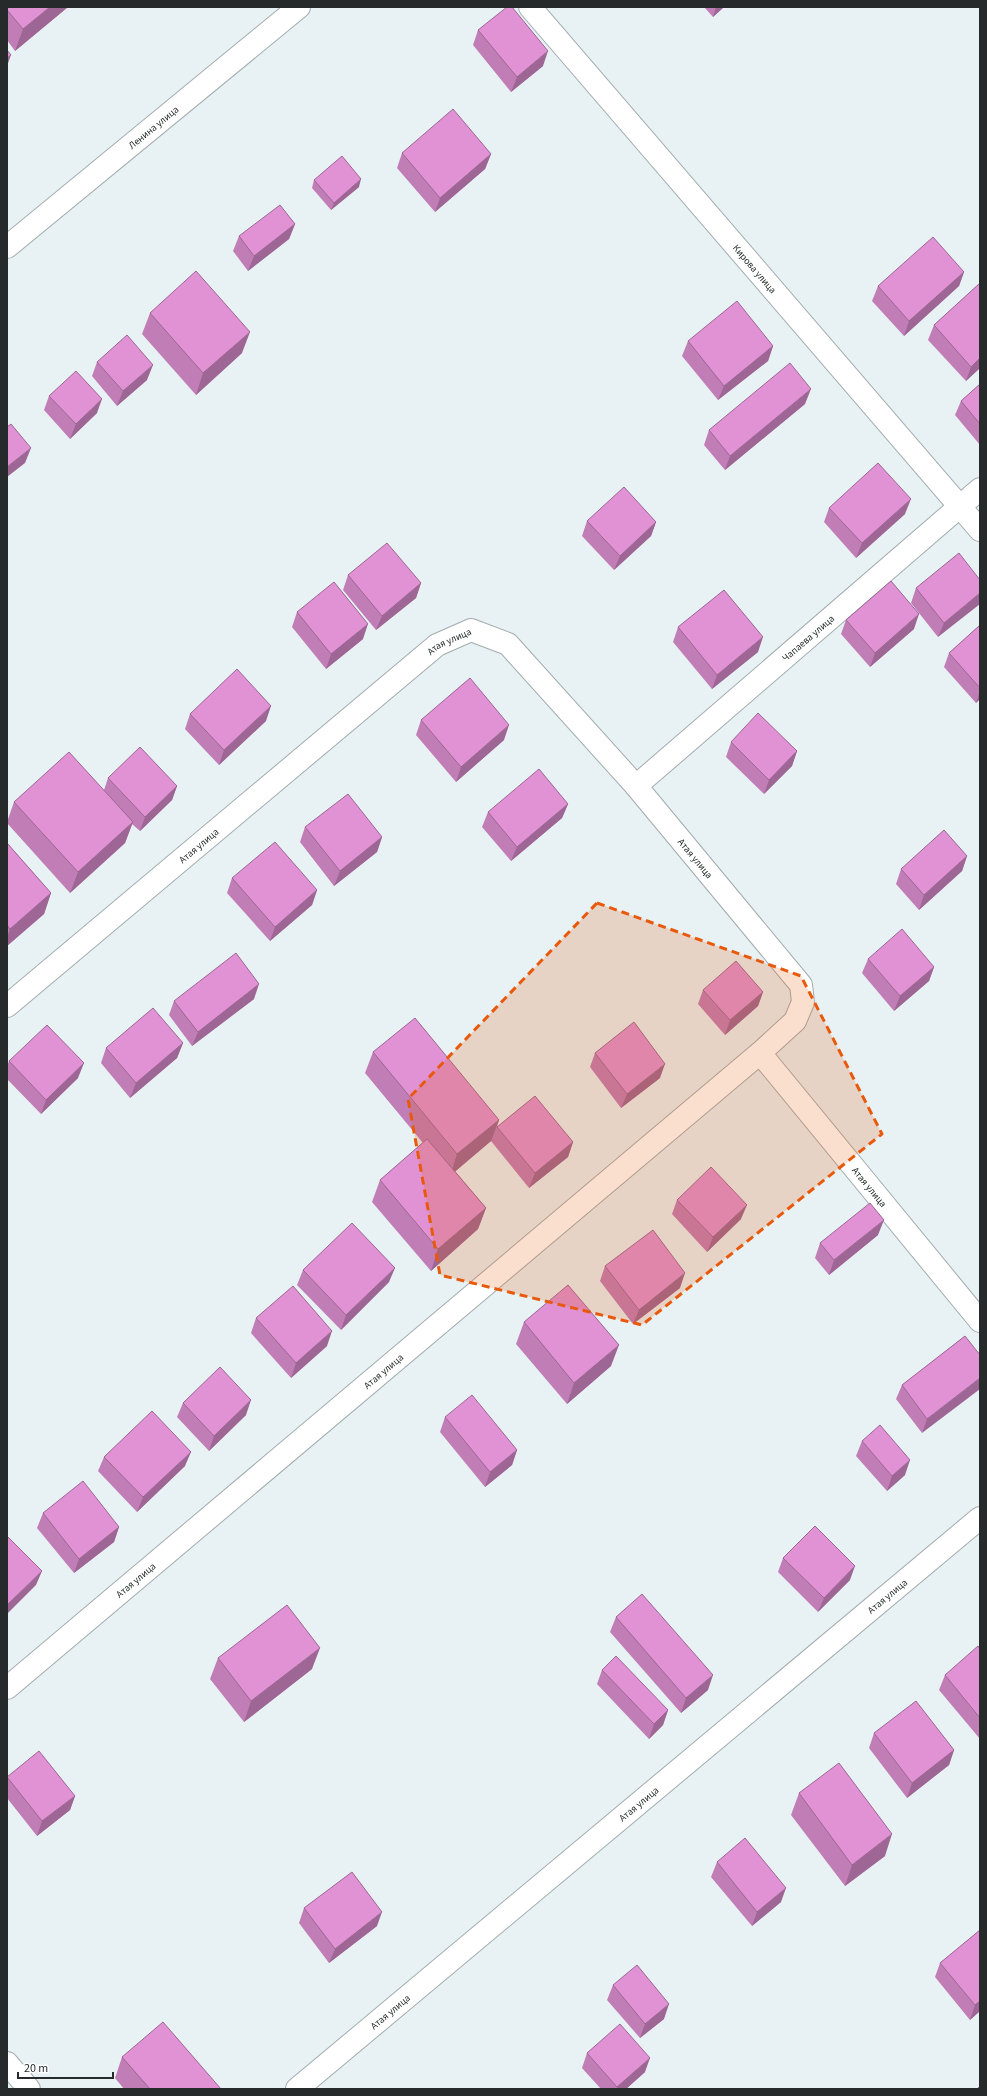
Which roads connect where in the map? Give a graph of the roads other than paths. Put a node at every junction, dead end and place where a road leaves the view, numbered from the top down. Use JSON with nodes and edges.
{"nodes":[{"id":1,"x":300,"y":7,"type":"edge"},
{"id":2,"x":530,"y":7,"type":"edge"},
{"id":3,"x":7,"y":247,"type":"edge"},
{"id":4,"x":980,"y":489,"type":"edge"},
{"id":5,"x":960,"y":506,"type":"junction"},
{"id":6,"x":980,"y":530,"type":"edge"},
{"id":7,"x":636,"y":786,"type":"junction"},
{"id":8,"x":7,"y":1006,"type":"edge"},
{"id":9,"x":760,"y":1053,"type":"junction"},
{"id":10,"x":980,"y":1321,"type":"edge"},
{"id":11,"x":980,"y":1518,"type":"edge"},
{"id":12,"x":7,"y":1688,"type":"edge"},
{"id":13,"x":7,"y":2063,"type":"edge"},
{"id":14,"x":29,"y":2089,"type":"edge"},
{"id":15,"x":298,"y":2089,"type":"edge"}],
"edges":[{"from":1,"to":3,"type":"street","name":"Ленина улица"},
{"from":2,"to":5,"type":"street","name":"Кирова улица"},
{"from":4,"to":5,"type":"street","name":"Чапаева улица"},
{"from":5,"to":6,"type":"street","name":"Кирова улица"},
{"from":5,"to":7,"type":"street","name":"Чапаева улица"},
{"from":7,"to":8,"type":"street","name":"Атая улица"},
{"from":7,"to":9,"type":"street","name":"Атая улица"},
{"from":9,"to":10,"type":"street","name":"Атая улица"},
{"from":9,"to":12,"type":"street","name":"Атая улица"},
{"from":11,"to":15,"type":"street","name":"Атая улица"},
{"from":13,"to":14,"type":"street"}]}
